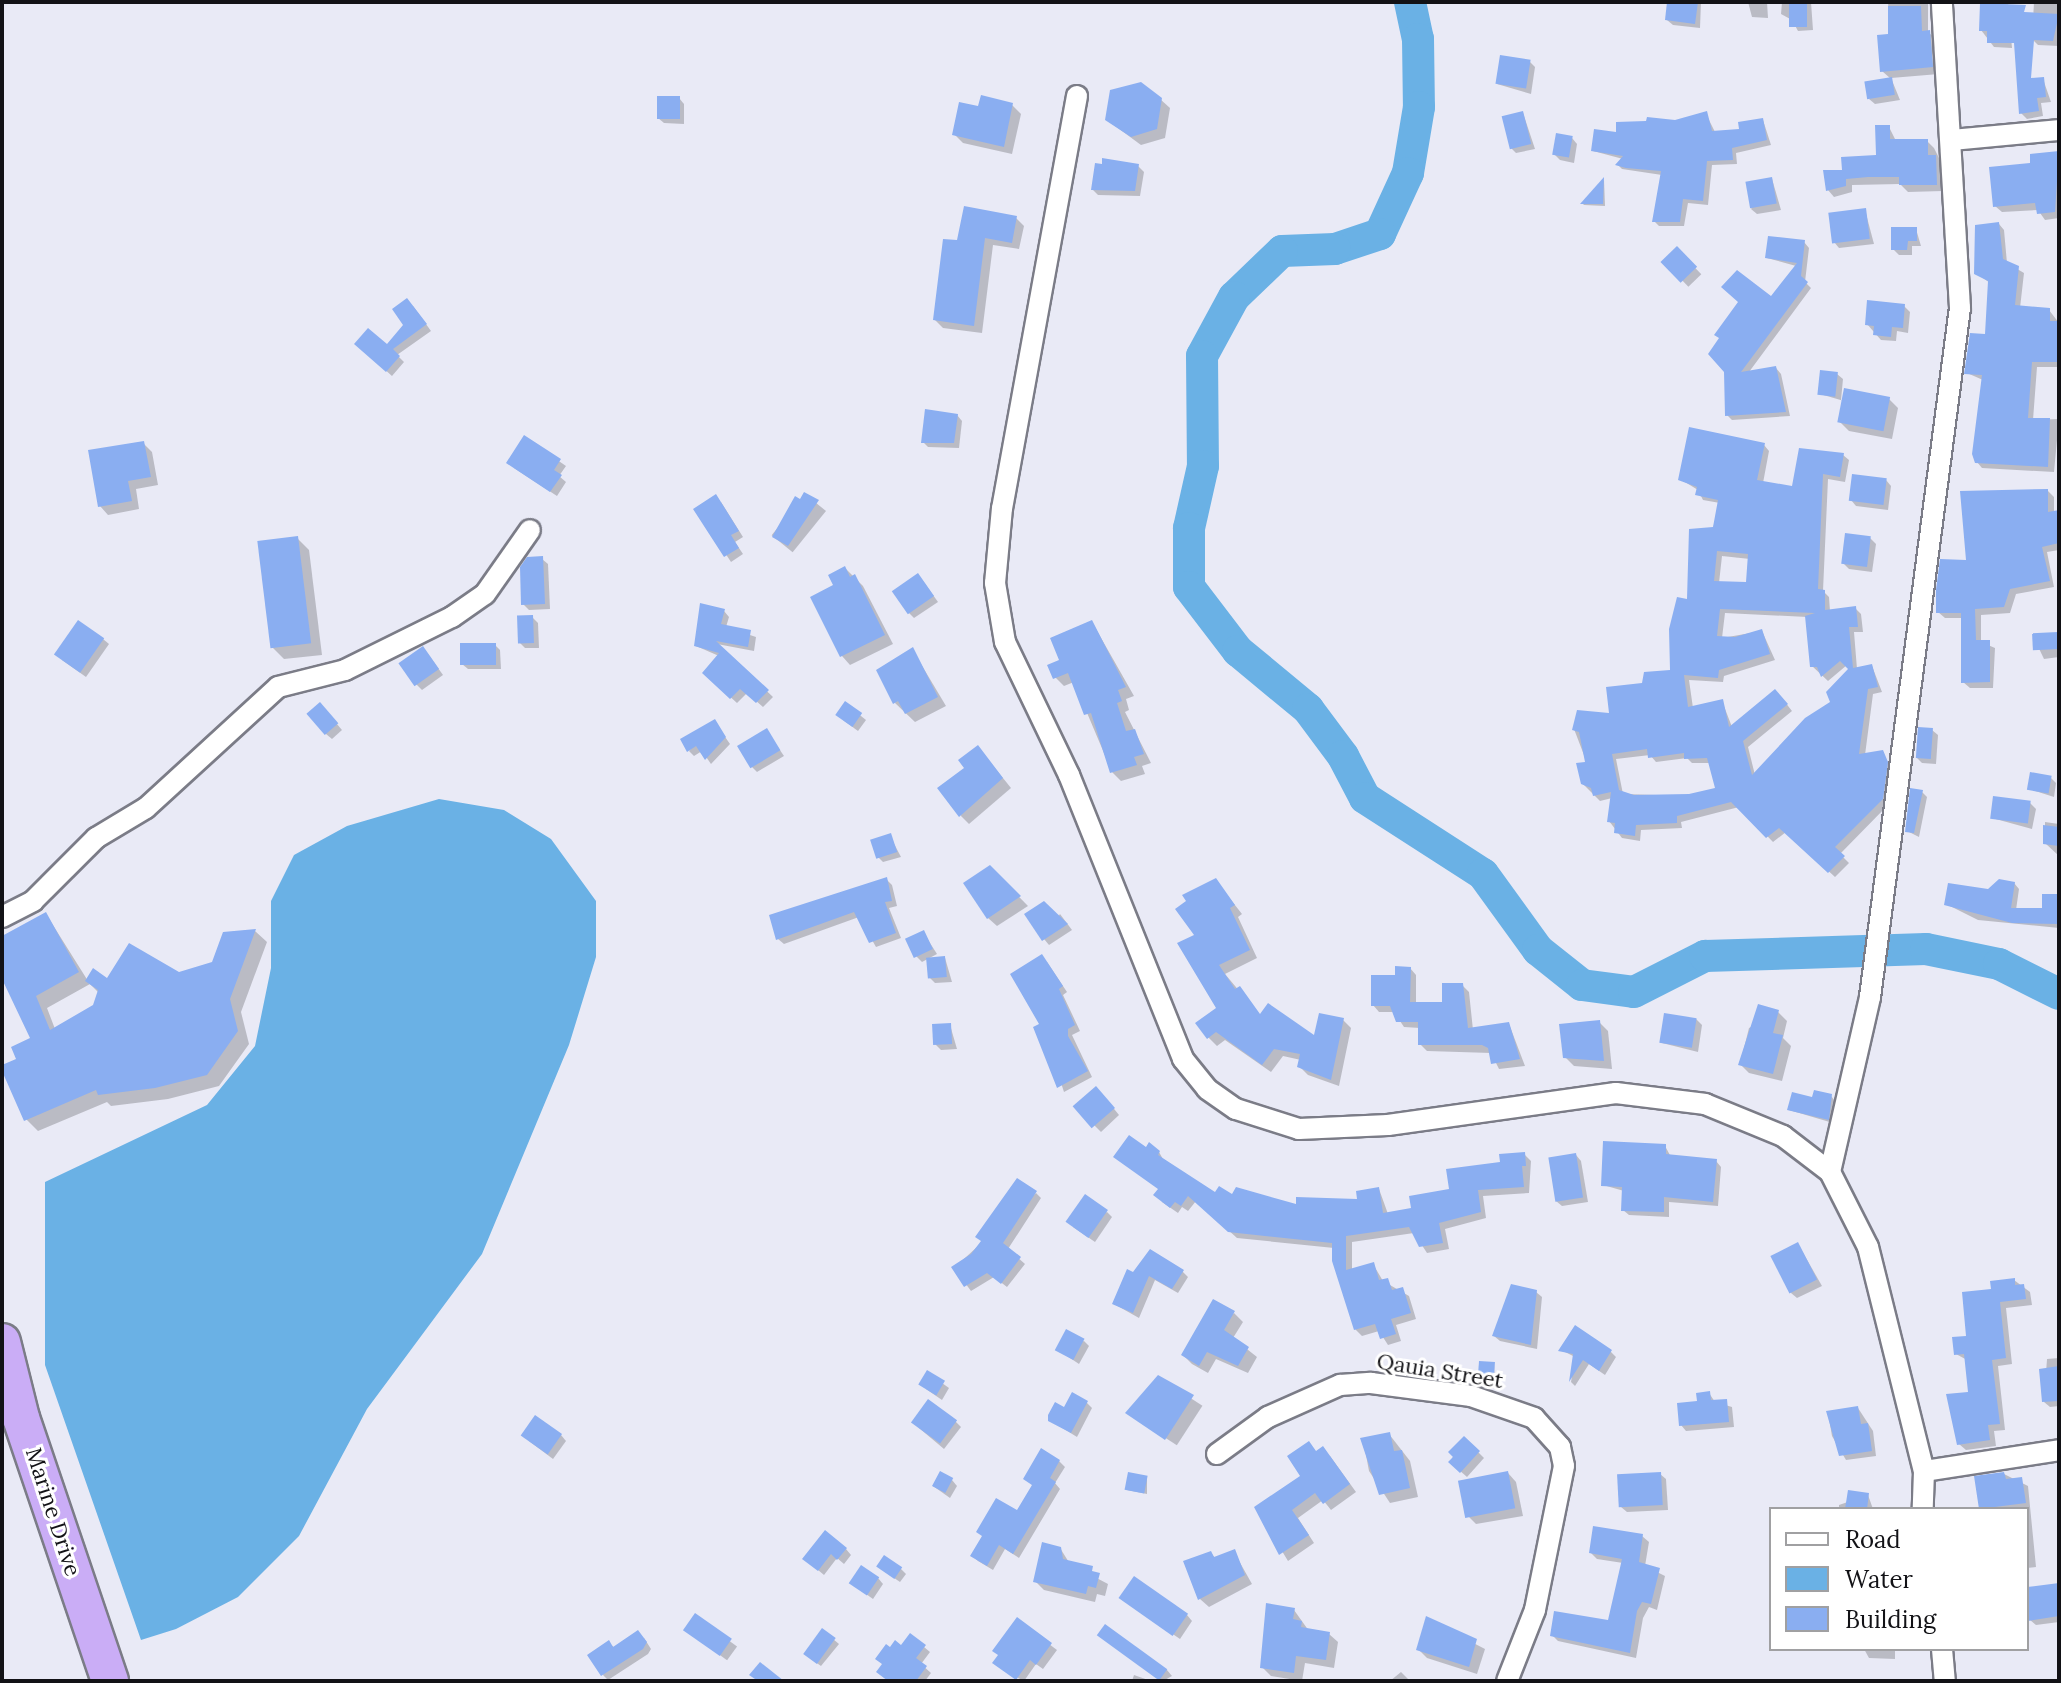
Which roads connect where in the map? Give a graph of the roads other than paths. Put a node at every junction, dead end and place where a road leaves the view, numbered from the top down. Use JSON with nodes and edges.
{"nodes":[{"id":1,"x":1942,"y":2,"type":"edge"},
{"id":2,"x":1077,"y":96,"type":"dead end"},
{"id":3,"x":2059,"y":130,"type":"edge"},
{"id":4,"x":1951,"y":140,"type":"junction"},
{"id":5,"x":530,"y":530,"type":"dead end"},
{"id":6,"x":2,"y":917,"type":"edge"},
{"id":7,"x":1830,"y":1172,"type":"junction"},
{"id":8,"x":2,"y":1342,"type":"edge"},
{"id":9,"x":2059,"y":1450,"type":"edge"},
{"id":10,"x":1217,"y":1454,"type":"dead end"},
{"id":11,"x":1924,"y":1471,"type":"junction"},
{"id":12,"x":1923,"y":1507,"type":"edge"},
{"id":13,"x":1942,"y":1651,"type":"edge"},
{"id":14,"x":110,"y":1681,"type":"edge"},
{"id":15,"x":1507,"y":1681,"type":"edge"},
{"id":16,"x":1945,"y":1681,"type":"edge"}],
"edges":[{"from":1,"to":4,"type":"street"},
{"from":2,"to":7,"type":"street"},
{"from":3,"to":4,"type":"street"},
{"from":4,"to":7,"type":"street"},
{"from":5,"to":6,"type":"street"},
{"from":7,"to":11,"type":"street"},
{"from":8,"to":14,"type":"highway","name":"Marine Drive"},
{"from":9,"to":11,"type":"street"},
{"from":10,"to":15,"type":"street","name":"Qauia Street"},
{"from":11,"to":12,"type":"street"},
{"from":13,"to":16,"type":"street"}]}
